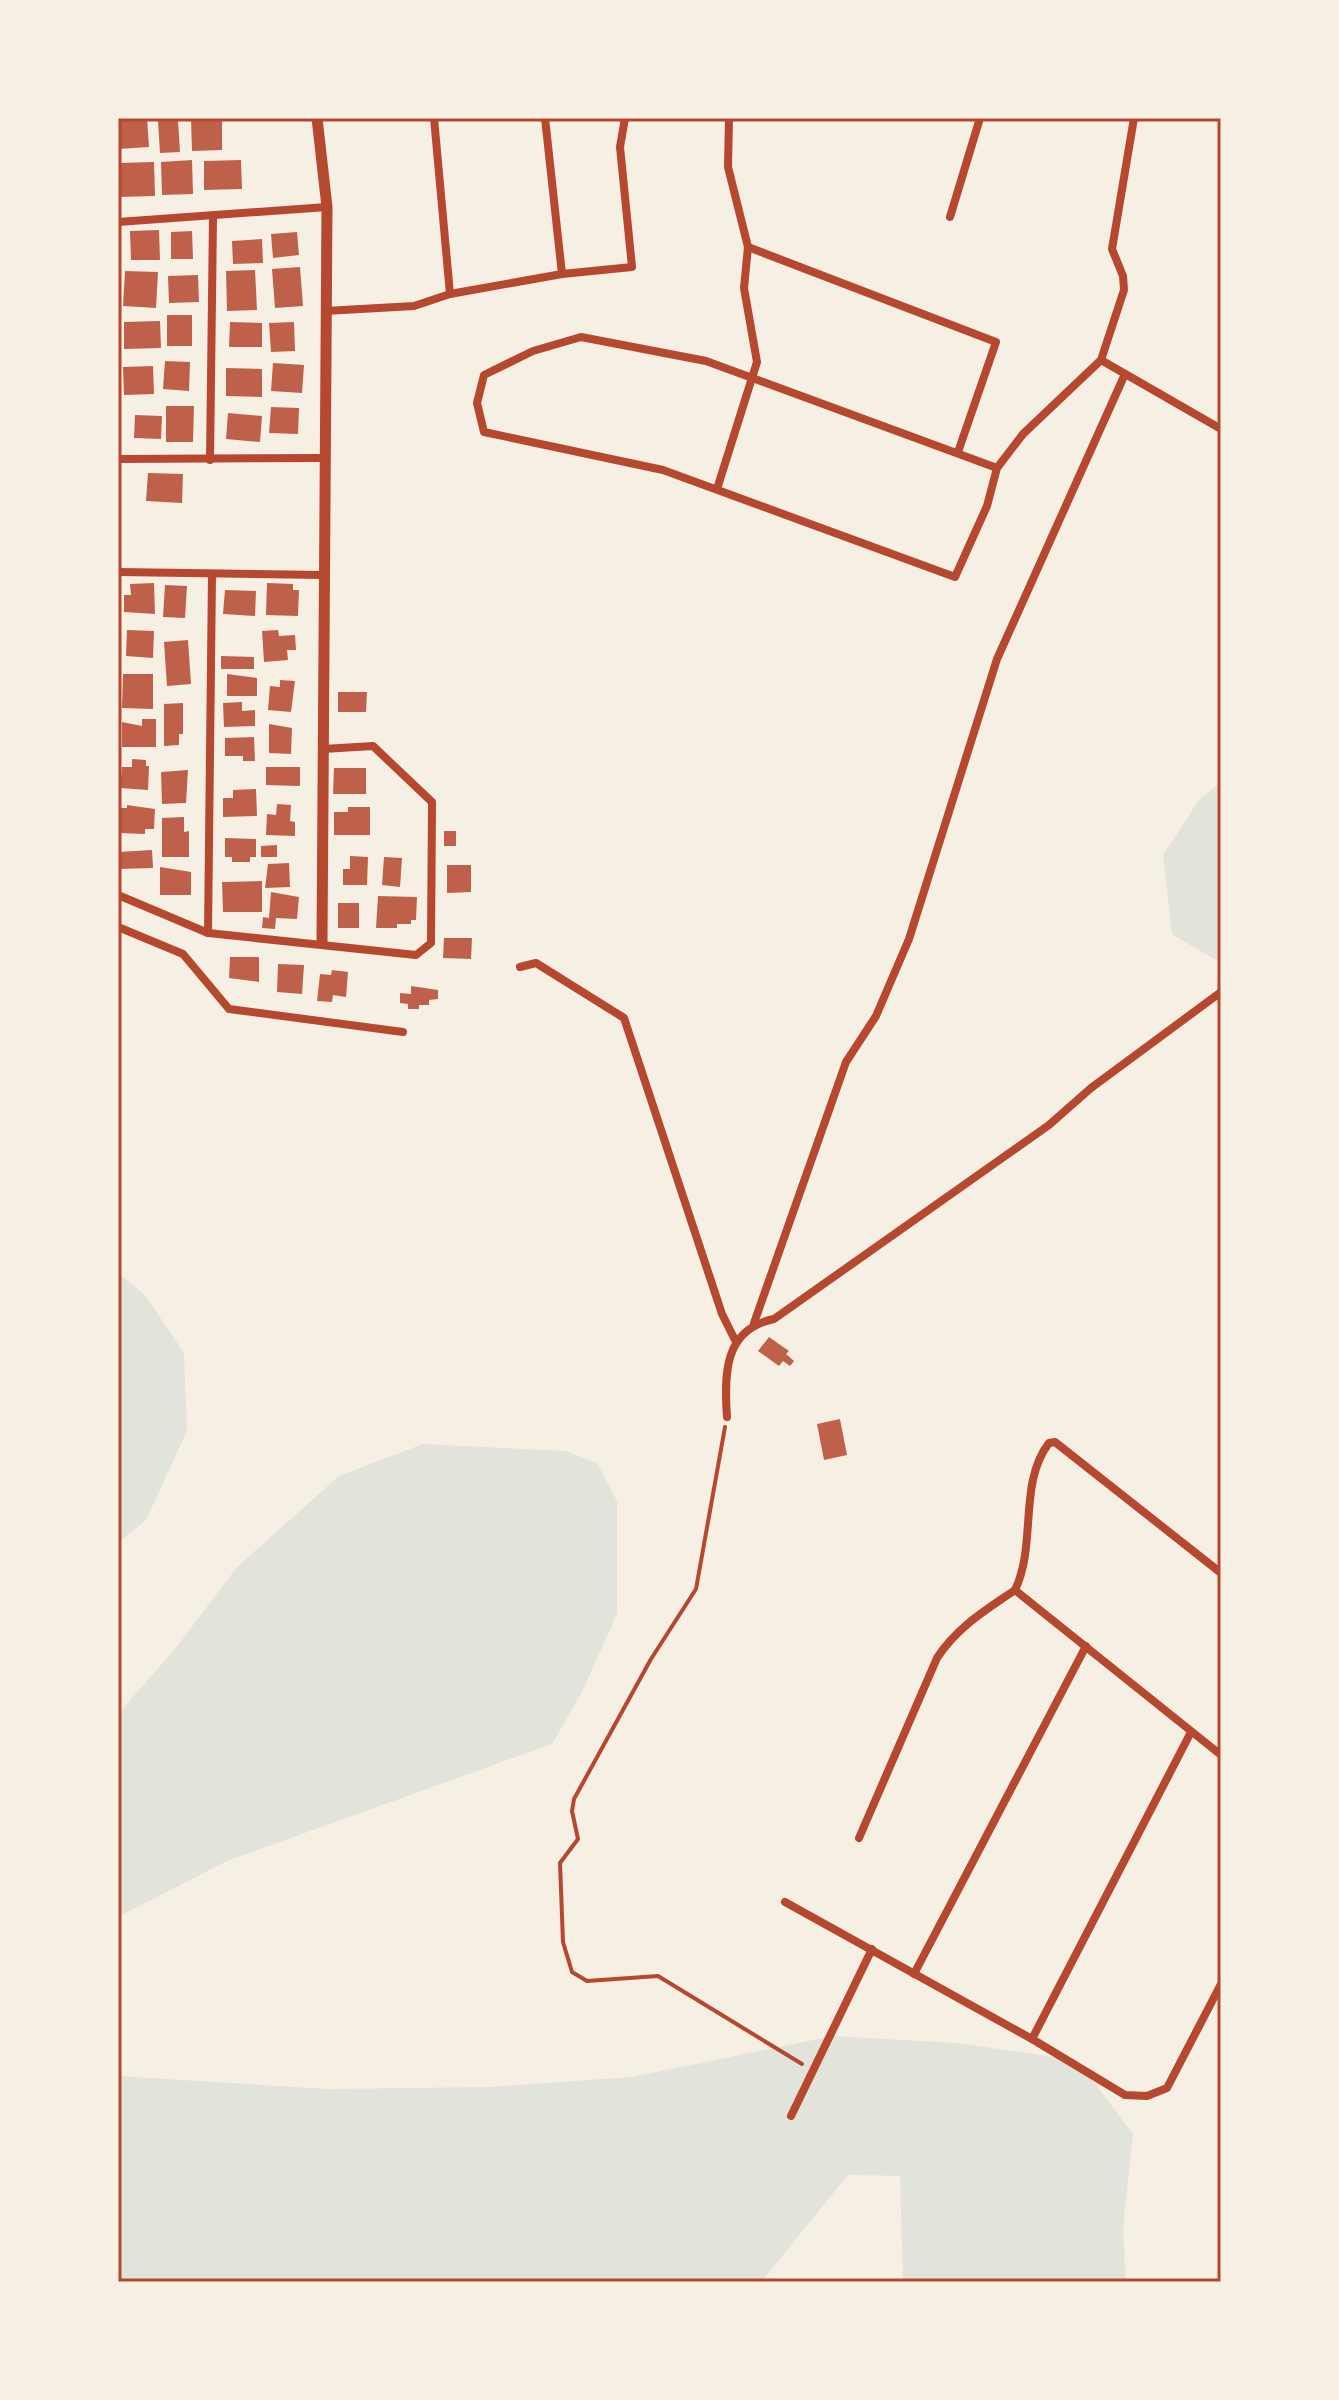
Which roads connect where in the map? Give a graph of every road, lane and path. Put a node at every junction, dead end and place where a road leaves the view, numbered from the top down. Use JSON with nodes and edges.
{"nodes":[{"id":1,"x":317,"y":118,"type":"edge"},
{"id":2,"x":434,"y":118,"type":"edge"},
{"id":3,"x":545,"y":118,"type":"edge"},
{"id":4,"x":625,"y":118,"type":"edge"},
{"id":5,"x":729,"y":118,"type":"edge"},
{"id":6,"x":980,"y":118,"type":"edge"},
{"id":7,"x":1134,"y":118,"type":"edge"},
{"id":8,"x":327,"y":207,"type":"junction"},
{"id":9,"x":213,"y":217,"type":"junction"},
{"id":10,"x":950,"y":217,"type":"dead end"},
{"id":11,"x":118,"y":222,"type":"edge"},
{"id":12,"x":748,"y":247,"type":"junction"},
{"id":13,"x":562,"y":274,"type":"junction"},
{"id":14,"x":450,"y":294,"type":"junction"},
{"id":15,"x":325,"y":311,"type":"junction"},
{"id":16,"x":1101,"y":360,"type":"junction"},
{"id":17,"x":1125,"y":374,"type":"junction"},
{"id":18,"x":753,"y":378,"type":"junction"},
{"id":19,"x":1221,"y":429,"type":"edge"},
{"id":20,"x":958,"y":452,"type":"junction"},
{"id":21,"x":323,"y":458,"type":"junction"},
{"id":22,"x":118,"y":459,"type":"edge"},
{"id":23,"x":210,"y":460,"type":"junction"},
{"id":24,"x":997,"y":468,"type":"junction"},
{"id":25,"x":717,"y":489,"type":"junction"},
{"id":26,"x":118,"y":572,"type":"edge"},
{"id":27,"x":212,"y":574,"type":"junction"},
{"id":28,"x":323,"y":575,"type":"junction"},
{"id":29,"x":323,"y":749,"type":"junction"},
{"id":30,"x":118,"y":895,"type":"edge"},
{"id":31,"x":118,"y":927,"type":"edge"},
{"id":32,"x":208,"y":933,"type":"junction"},
{"id":33,"x":322,"y":942,"type":"junction"},
{"id":34,"x":520,"y":967,"type":"dead end"},
{"id":35,"x":1221,"y":992,"type":"edge"},
{"id":36,"x":403,"y":1032,"type":"dead end"},
{"id":37,"x":754,"y":1323,"type":"junction"},
{"id":38,"x":735,"y":1340,"type":"junction"},
{"id":39,"x":727,"y":1417,"type":"joint"},
{"id":40,"x":1221,"y":1573,"type":"edge"},
{"id":41,"x":1015,"y":1590,"type":"junction"},
{"id":42,"x":1086,"y":1646,"type":"junction"},
{"id":43,"x":1191,"y":1732,"type":"junction"},
{"id":44,"x":1220,"y":1752,"type":"edge"},
{"id":45,"x":859,"y":1838,"type":"dead end"},
{"id":46,"x":785,"y":1902,"type":"dead end"},
{"id":47,"x":872,"y":1949,"type":"junction"},
{"id":48,"x":914,"y":1974,"type":"junction"},
{"id":49,"x":1221,"y":1984,"type":"edge"},
{"id":50,"x":1032,"y":2039,"type":"junction"},
{"id":51,"x":813,"y":2071,"type":"junction"},
{"id":52,"x":791,"y":2116,"type":"dead end"}],
"edges":[{"from":1,"to":8,"type":"street"},
{"from":2,"to":14,"type":"street"},
{"from":3,"to":13,"type":"street"},
{"from":4,"to":13,"type":"street"},
{"from":5,"to":12,"type":"street"},
{"from":6,"to":10,"type":"street"},
{"from":7,"to":16,"type":"street"},
{"from":8,"to":9,"type":"street"},
{"from":8,"to":15,"type":"street"},
{"from":9,"to":11,"type":"street"},
{"from":9,"to":23,"type":"street"},
{"from":12,"to":18,"type":"street"},
{"from":12,"to":20,"type":"street"},
{"from":13,"to":14,"type":"street"},
{"from":14,"to":15,"type":"street"},
{"from":15,"to":21,"type":"street"},
{"from":16,"to":17,"type":"street"},
{"from":16,"to":24,"type":"street"},
{"from":17,"to":19,"type":"street"},
{"from":17,"to":37,"type":"street"},
{"from":18,"to":20,"type":"street"},
{"from":18,"to":25,"type":"street"},
{"from":18,"to":25,"type":"street"},
{"from":20,"to":24,"type":"street"},
{"from":21,"to":23,"type":"street"},
{"from":21,"to":28,"type":"street"},
{"from":22,"to":23,"type":"street"},
{"from":24,"to":25,"type":"street"},
{"from":26,"to":27,"type":"street"},
{"from":27,"to":28,"type":"street"},
{"from":27,"to":32,"type":"street"},
{"from":28,"to":29,"type":"street"},
{"from":29,"to":33,"type":"street"},
{"from":29,"to":33,"type":"street"},
{"from":30,"to":32,"type":"street"},
{"from":31,"to":36,"type":"street"},
{"from":32,"to":33,"type":"street"},
{"from":34,"to":38,"type":"street"},
{"from":35,"to":37,"type":"street"},
{"from":37,"to":38,"type":"street"},
{"from":38,"to":39,"type":"street"},
{"from":39,"to":51,"type":"path"},
{"from":40,"to":41,"type":"street"},
{"from":41,"to":42,"type":"street"},
{"from":41,"to":45,"type":"street"},
{"from":42,"to":43,"type":"street"},
{"from":42,"to":48,"type":"street"},
{"from":43,"to":44,"type":"street"},
{"from":43,"to":50,"type":"street"},
{"from":46,"to":47,"type":"street"},
{"from":47,"to":48,"type":"street"},
{"from":47,"to":51,"type":"street"},
{"from":48,"to":50,"type":"street"},
{"from":49,"to":50,"type":"street"},
{"from":51,"to":52,"type":"street"}]}
